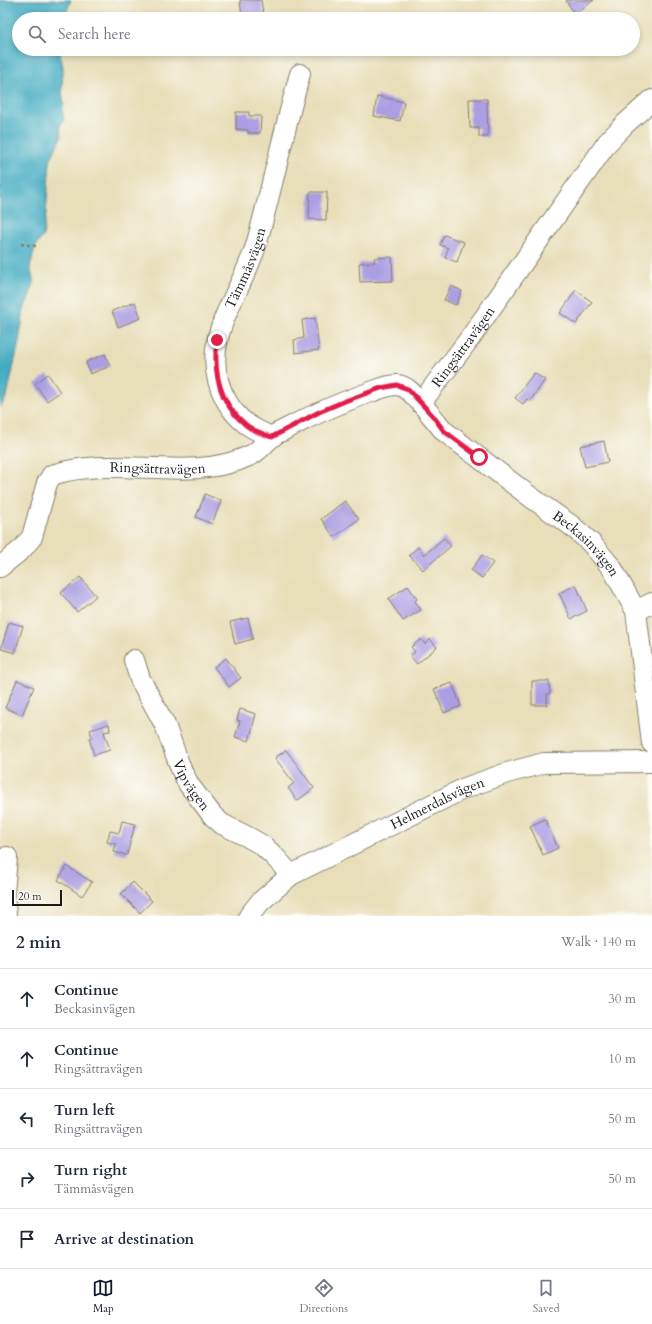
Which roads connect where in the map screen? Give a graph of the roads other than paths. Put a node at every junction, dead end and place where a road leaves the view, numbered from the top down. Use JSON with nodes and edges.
{"nodes":[{"id":1,"x":300,"y":74,"type":"dead end"},
{"id":2,"x":652,"y":100,"type":"edge"},
{"id":3,"x":421,"y":403,"type":"junction"},
{"id":4,"x":272,"y":437,"type":"junction"},
{"id":5,"x":0,"y":567,"type":"edge"},
{"id":6,"x":644,"y":607,"type":"edge"},
{"id":7,"x":134,"y":660,"type":"dead end"},
{"id":8,"x":652,"y":742,"type":"edge"},
{"id":9,"x":652,"y":762,"type":"edge"},
{"id":10,"x":7,"y":857,"type":"dead end"},
{"id":11,"x":291,"y":875,"type":"junction"},
{"id":12,"x":6,"y":916,"type":"edge"},
{"id":13,"x":249,"y":916,"type":"edge"}],
"edges":[{"from":1,"to":4,"type":"street","name":"Tämmåsvägen"},
{"from":2,"to":3,"type":"street","name":"Ringsättravägen"},
{"from":3,"to":4,"type":"street","name":"Ringsättravägen"},
{"from":3,"to":6,"type":"street","name":"Beckasinvägen"},
{"from":4,"to":5,"type":"street","name":"Ringsättravägen"},
{"from":6,"to":8,"type":"street","name":"Beckasinvägen"},
{"from":7,"to":11,"type":"street","name":"Vipvägen"},
{"from":9,"to":11,"type":"street","name":"Helmerdalsvägen"},
{"from":10,"to":12,"type":"street"},
{"from":11,"to":13,"type":"street","name":"Helmerdalsvägen"}]}
